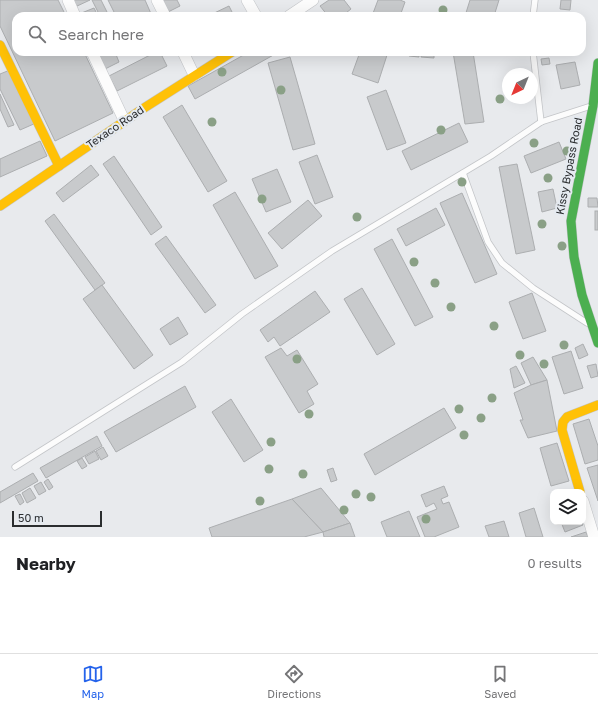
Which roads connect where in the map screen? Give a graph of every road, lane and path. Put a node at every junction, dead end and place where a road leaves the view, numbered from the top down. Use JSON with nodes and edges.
{"nodes":[{"id":1,"x":68,"y":0,"type":"edge"},
{"id":2,"x":157,"y":0,"type":"edge"},
{"id":3,"x":247,"y":0,"type":"edge"},
{"id":4,"x":313,"y":0,"type":"edge"},
{"id":5,"x":535,"y":0,"type":"edge"},
{"id":6,"x":73,"y":12,"type":"edge"},
{"id":7,"x":163,"y":12,"type":"edge"},
{"id":8,"x":254,"y":12,"type":"edge"},
{"id":9,"x":295,"y":12,"type":"edge"},
{"id":10,"x":534,"y":12,"type":"edge"},
{"id":11,"x":0,"y":45,"type":"edge"},
{"id":12,"x":94,"y":56,"type":"edge"},
{"id":13,"x":185,"y":56,"type":"edge"},
{"id":14,"x":225,"y":56,"type":"edge"},
{"id":15,"x":533,"y":56,"type":"edge"},
{"id":16,"x":598,"y":63,"type":"edge"},
{"id":17,"x":194,"y":75,"type":"junction"},
{"id":18,"x":593,"y":106,"type":"junction"},
{"id":19,"x":124,"y":120,"type":"junction"},
{"id":20,"x":541,"y":122,"type":"junction"},
{"id":21,"x":59,"y":166,"type":"junction"},
{"id":22,"x":463,"y":172,"type":"junction"},
{"id":23,"x":0,"y":206,"type":"edge"},
{"id":24,"x":592,"y":326,"type":"junction"},
{"id":25,"x":598,"y":343,"type":"edge"},
{"id":26,"x":598,"y":405,"type":"edge"},
{"id":27,"x":15,"y":467,"type":"dead end"},
{"id":28,"x":579,"y":489,"type":"edge"},
{"id":29,"x":586,"y":511,"type":"edge"},
{"id":30,"x":594,"y":537,"type":"edge"}],
"edges":[{"from":1,"to":6,"type":"street"},
{"from":2,"to":7,"type":"street"},
{"from":3,"to":8,"type":"street"},
{"from":4,"to":9,"type":"street"},
{"from":5,"to":10,"type":"lane"},
{"from":11,"to":21,"type":"street"},
{"from":12,"to":19,"type":"street"},
{"from":13,"to":17,"type":"street"},
{"from":14,"to":17,"type":"street","name":"Texaco Road"},
{"from":15,"to":20,"type":"lane"},
{"from":16,"to":18,"type":"street","name":"Kissy Bypass Road"},
{"from":17,"to":19,"type":"street","name":"Texaco Road"},
{"from":18,"to":20,"type":"lane"},
{"from":18,"to":24,"type":"street","name":"Kissy Bypass Road"},
{"from":19,"to":21,"type":"street","name":"Texaco Road"},
{"from":20,"to":22,"type":"lane"},
{"from":21,"to":23,"type":"street","name":"Texaco Road"},
{"from":22,"to":24,"type":"lane"},
{"from":22,"to":27,"type":"lane"},
{"from":24,"to":25,"type":"street","name":"Kissy Bypass Road"},
{"from":26,"to":28,"type":"street"},
{"from":29,"to":30,"type":"street"}]}
